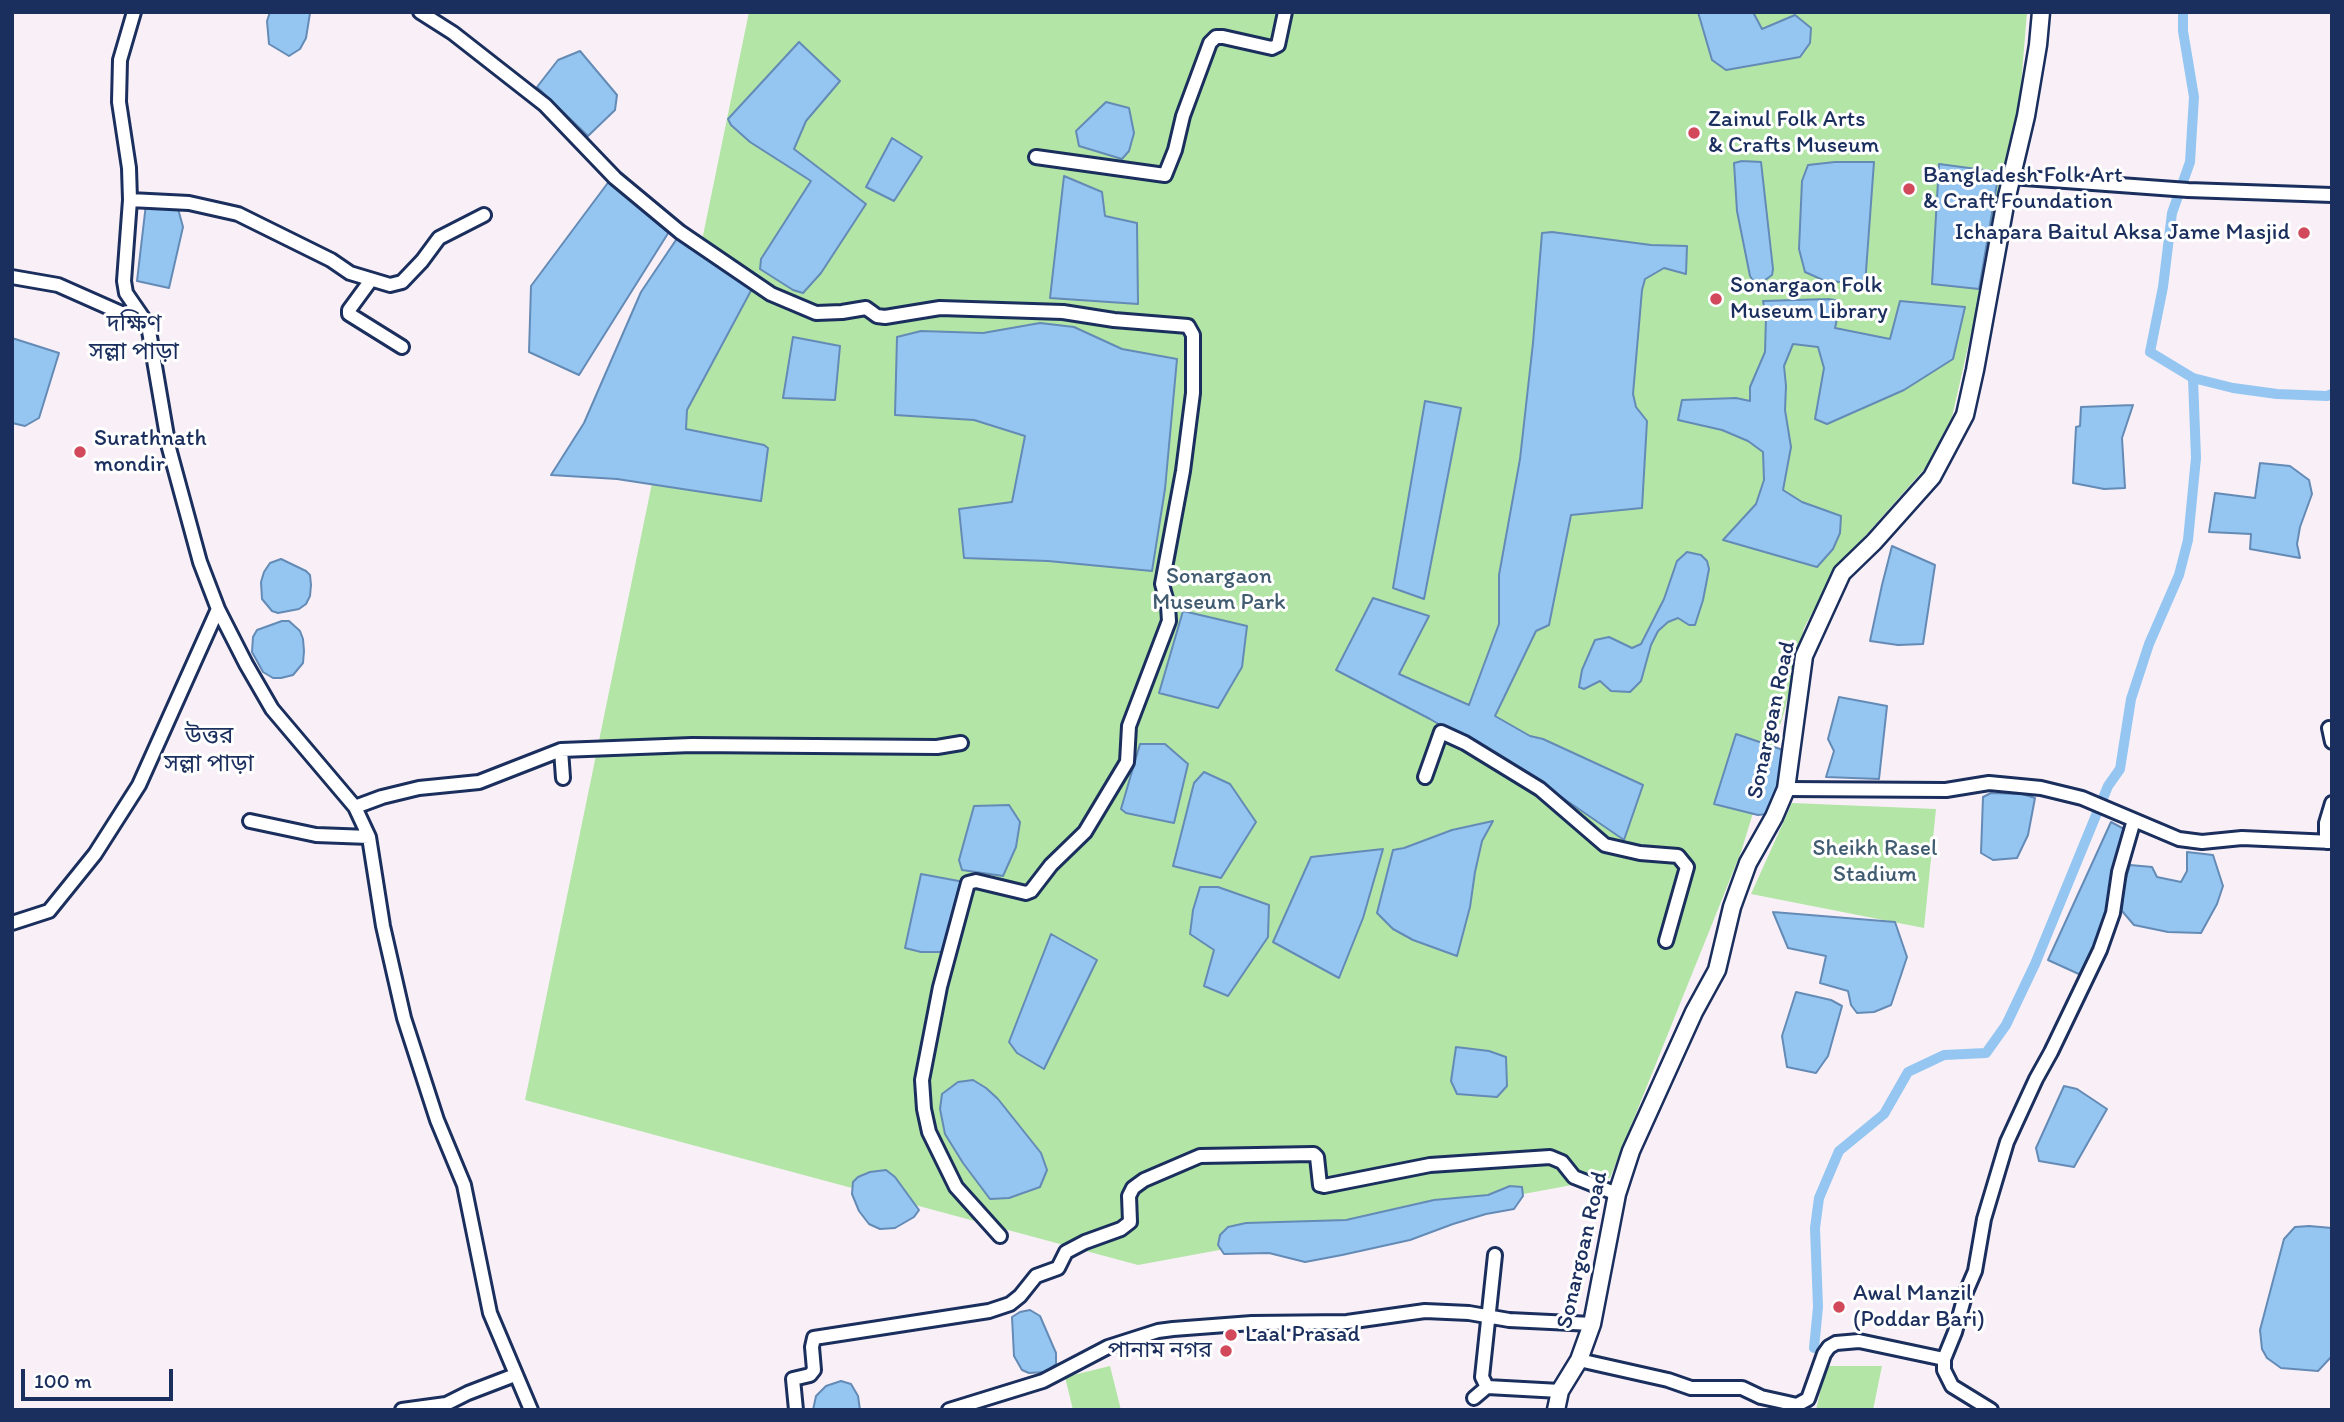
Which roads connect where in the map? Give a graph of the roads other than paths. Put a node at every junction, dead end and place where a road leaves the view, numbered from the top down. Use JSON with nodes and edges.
{"nodes":[{"id":1,"x":134,"y":12,"type":"edge"},
{"id":2,"x":420,"y":12,"type":"edge"},
{"id":3,"x":1285,"y":12,"type":"edge"},
{"id":4,"x":2041,"y":12,"type":"edge"},
{"id":5,"x":1036,"y":157,"type":"dead end"},
{"id":6,"x":2011,"y":177,"type":"junction"},
{"id":7,"x":2332,"y":195,"type":"edge"},
{"id":8,"x":130,"y":200,"type":"junction"},
{"id":9,"x":484,"y":215,"type":"dead end"},
{"id":10,"x":12,"y":277,"type":"edge"},
{"id":11,"x":370,"y":280,"type":"junction"},
{"id":12,"x":148,"y":325,"type":"junction"},
{"id":13,"x":402,"y":347,"type":"dead end"},
{"id":14,"x":218,"y":608,"type":"junction"},
{"id":15,"x":2332,"y":729,"type":"edge"},
{"id":16,"x":2332,"y":742,"type":"edge"},
{"id":17,"x":961,"y":743,"type":"dead end"},
{"id":18,"x":561,"y":750,"type":"junction"},
{"id":19,"x":1425,"y":777,"type":"dead end"},
{"id":20,"x":563,"y":778,"type":"dead end"},
{"id":21,"x":1786,"y":789,"type":"junction"},
{"id":22,"x":2332,"y":803,"type":"edge"},
{"id":23,"x":355,"y":807,"type":"junction"},
{"id":24,"x":2133,"y":820,"type":"junction"},
{"id":25,"x":250,"y":821,"type":"dead end"},
{"id":26,"x":369,"y":837,"type":"junction"},
{"id":27,"x":2329,"y":842,"type":"edge"},
{"id":28,"x":12,"y":923,"type":"edge"},
{"id":29,"x":1666,"y":941,"type":"dead end"},
{"id":30,"x":1617,"y":1194,"type":"junction"},
{"id":31,"x":1000,"y":1236,"type":"dead end"},
{"id":32,"x":1494,"y":1255,"type":"dead end"},
{"id":33,"x":1489,"y":1317,"type":"junction"},
{"id":34,"x":1592,"y":1324,"type":"junction"},
{"id":35,"x":1944,"y":1359,"type":"junction"},
{"id":36,"x":1578,"y":1360,"type":"junction"},
{"id":37,"x":515,"y":1375,"type":"junction"},
{"id":38,"x":1487,"y":1387,"type":"junction"},
{"id":39,"x":1560,"y":1391,"type":"junction"},
{"id":40,"x":1474,"y":1398,"type":"dead end"},
{"id":41,"x":402,"y":1410,"type":"edge"},
{"id":42,"x":531,"y":1410,"type":"edge"},
{"id":43,"x":796,"y":1410,"type":"edge"},
{"id":44,"x":949,"y":1410,"type":"edge"},
{"id":45,"x":1556,"y":1410,"type":"edge"},
{"id":46,"x":1992,"y":1410,"type":"edge"}],
"edges":[{"from":1,"to":8,"type":"street"},
{"from":2,"to":31,"type":"street"},
{"from":3,"to":5,"type":"street"},
{"from":4,"to":6,"type":"main road","name":"Sonargoan Road"},
{"from":6,"to":7,"type":"street"},
{"from":6,"to":21,"type":"main road","name":"Sonargoan Road"},
{"from":8,"to":11,"type":"street"},
{"from":8,"to":12,"type":"street"},
{"from":9,"to":11,"type":"street"},
{"from":10,"to":12,"type":"street"},
{"from":11,"to":13,"type":"street"},
{"from":12,"to":14,"type":"street"},
{"from":14,"to":23,"type":"street"},
{"from":14,"to":28,"type":"street"},
{"from":15,"to":16,"type":"street"},
{"from":17,"to":18,"type":"street"},
{"from":18,"to":20,"type":"street"},
{"from":18,"to":23,"type":"street"},
{"from":19,"to":29,"type":"street"},
{"from":21,"to":24,"type":"street"},
{"from":21,"to":30,"type":"main road","name":"Sonargoan Road"},
{"from":22,"to":27,"type":"street"},
{"from":23,"to":26,"type":"street"},
{"from":24,"to":27,"type":"street"},
{"from":24,"to":35,"type":"street"},
{"from":25,"to":26,"type":"street"},
{"from":26,"to":37,"type":"street"},
{"from":30,"to":34,"type":"main road","name":"Sonargoan Road"},
{"from":30,"to":43,"type":"street"},
{"from":32,"to":33,"type":"street"},
{"from":33,"to":34,"type":"street"},
{"from":33,"to":38,"type":"street"},
{"from":33,"to":44,"type":"street"},
{"from":34,"to":36,"type":"main road","name":"Sonargoan Road"},
{"from":35,"to":36,"type":"street"},
{"from":35,"to":46,"type":"street"},
{"from":36,"to":39,"type":"main road","name":"Sonargoan Road"},
{"from":37,"to":41,"type":"street"},
{"from":37,"to":42,"type":"street"},
{"from":38,"to":39,"type":"street"},
{"from":38,"to":40,"type":"street"},
{"from":39,"to":45,"type":"main road","name":"Sonargoan Road"}]}
